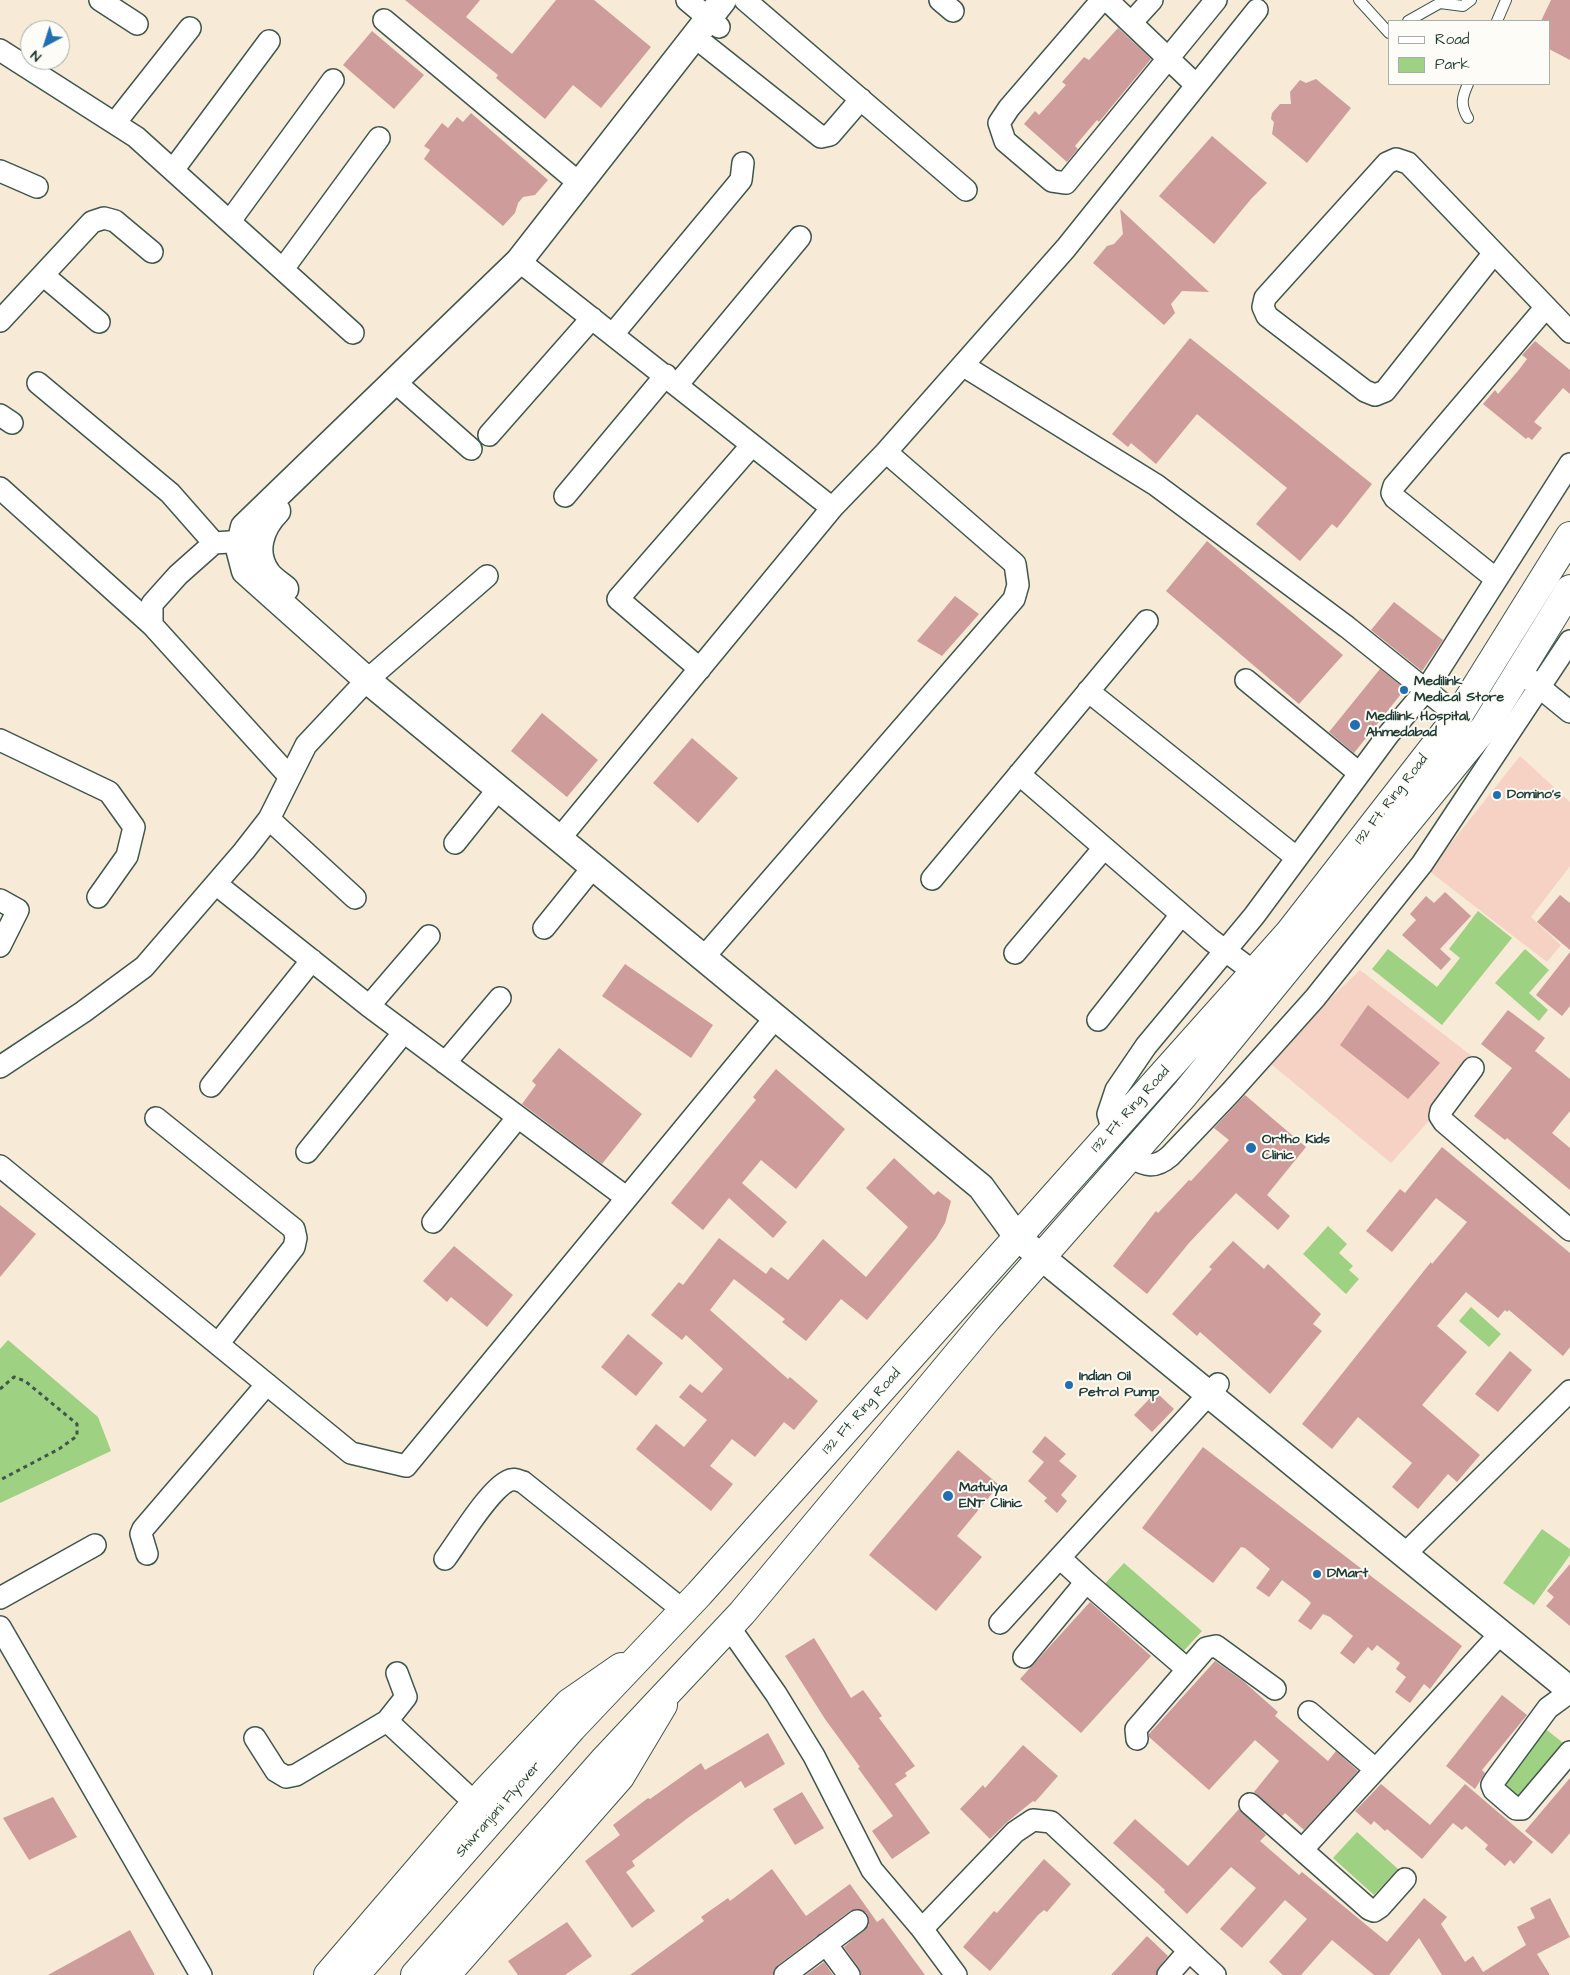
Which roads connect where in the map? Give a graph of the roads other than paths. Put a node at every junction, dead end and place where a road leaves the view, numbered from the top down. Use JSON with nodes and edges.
{"nodes":[{"id":1,"x":100,"y":0,"type":"edge"},
{"id":2,"x":687,"y":0,"type":"edge"},
{"id":3,"x":740,"y":0,"type":"edge"},
{"id":4,"x":745,"y":0,"type":"edge"},
{"id":5,"x":1102,"y":0,"type":"edge"},
{"id":6,"x":1107,"y":0,"type":"edge"},
{"id":7,"x":1152,"y":0,"type":"edge"},
{"id":8,"x":1216,"y":0,"type":"edge"},
{"id":9,"x":1359,"y":0,"type":"edge"},
{"id":10,"x":1470,"y":0,"type":"edge"},
{"id":11,"x":1506,"y":0,"type":"edge"},
{"id":12,"x":1257,"y":10,"type":"dead end"},
{"id":13,"x":384,"y":20,"type":"dead end"},
{"id":14,"x":1410,"y":20,"type":"edge"},
{"id":15,"x":1497,"y":20,"type":"edge"},
{"id":16,"x":714,"y":23,"type":"edge"},
{"id":17,"x":1131,"y":23,"type":"junction"},
{"id":18,"x":137,"y":24,"type":"dead end"},
{"id":19,"x":190,"y":28,"type":"dead end"},
{"id":20,"x":1388,"y":32,"type":"edge"},
{"id":21,"x":270,"y":41,"type":"dead end"},
{"id":22,"x":0,"y":50,"type":"edge"},
{"id":23,"x":1169,"y":59,"type":"junction"},
{"id":24,"x":333,"y":80,"type":"dead end"},
{"id":25,"x":1196,"y":85,"type":"junction"},
{"id":26,"x":1468,"y":85,"type":"edge"},
{"id":27,"x":860,"y":99,"type":"junction"},
{"id":28,"x":1468,"y":118,"type":"dead end"},
{"id":29,"x":115,"y":123,"type":"junction"},
{"id":30,"x":380,"y":138,"type":"dead end"},
{"id":31,"x":743,"y":163,"type":"dead end"},
{"id":32,"x":173,"y":170,"type":"junction"},
{"id":33,"x":0,"y":171,"type":"edge"},
{"id":34,"x":579,"y":183,"type":"junction"},
{"id":35,"x":37,"y":187,"type":"dead end"},
{"id":36,"x":966,"y":190,"type":"dead end"},
{"id":37,"x":230,"y":221,"type":"junction"},
{"id":38,"x":800,"y":237,"type":"dead end"},
{"id":39,"x":152,"y":252,"type":"dead end"},
{"id":40,"x":1494,"y":253,"type":"junction"},
{"id":41,"x":524,"y":265,"type":"junction"},
{"id":42,"x":283,"y":269,"type":"junction"},
{"id":43,"x":43,"y":275,"type":"junction"},
{"id":44,"x":1546,"y":307,"type":"junction"},
{"id":45,"x":592,"y":318,"type":"junction"},
{"id":46,"x":0,"y":321,"type":"edge"},
{"id":47,"x":99,"y":322,"type":"dead end"},
{"id":48,"x":1570,"y":332,"type":"edge"},
{"id":49,"x":353,"y":333,"type":"dead end"},
{"id":50,"x":613,"y":334,"type":"junction"},
{"id":51,"x":964,"y":366,"type":"junction"},
{"id":52,"x":672,"y":380,"type":"junction"},
{"id":53,"x":38,"y":383,"type":"dead end"},
{"id":54,"x":403,"y":389,"type":"junction"},
{"id":55,"x":489,"y":435,"type":"dead end"},
{"id":56,"x":752,"y":445,"type":"junction"},
{"id":57,"x":471,"y":449,"type":"dead end"},
{"id":58,"x":886,"y":452,"type":"junction"},
{"id":59,"x":1570,"y":464,"type":"edge"},
{"id":60,"x":0,"y":488,"type":"edge"},
{"id":61,"x":565,"y":496,"type":"dead end"},
{"id":62,"x":832,"y":508,"type":"junction"},
{"id":63,"x":1570,"y":536,"type":"edge"},
{"id":64,"x":240,"y":540,"type":"junction"},
{"id":65,"x":214,"y":543,"type":"junction"},
{"id":66,"x":487,"y":576,"type":"dead end"},
{"id":67,"x":1496,"y":579,"type":"junction"},
{"id":68,"x":1570,"y":589,"type":"edge"},
{"id":69,"x":1147,"y":621,"type":"dead end"},
{"id":70,"x":152,"y":625,"type":"junction"},
{"id":71,"x":1570,"y":641,"type":"edge"},
{"id":72,"x":700,"y":669,"type":"junction"},
{"id":73,"x":373,"y":675,"type":"junction"},
{"id":74,"x":1529,"y":679,"type":"junction"},
{"id":75,"x":1246,"y":680,"type":"dead end"},
{"id":76,"x":1426,"y":690,"type":"junction"},
{"id":77,"x":1088,"y":691,"type":"junction"},
{"id":78,"x":1570,"y":712,"type":"edge"},
{"id":79,"x":1458,"y":716,"type":"junction"},
{"id":80,"x":0,"y":740,"type":"edge"},
{"id":81,"x":1019,"y":774,"type":"junction"},
{"id":82,"x":1359,"y":774,"type":"junction"},
{"id":83,"x":289,"y":776,"type":"junction"},
{"id":84,"x":499,"y":788,"type":"junction"},
{"id":85,"x":269,"y":819,"type":"junction"},
{"id":86,"x":565,"y":833,"type":"junction"},
{"id":87,"x":455,"y":843,"type":"dead end"},
{"id":88,"x":1104,"y":848,"type":"junction"},
{"id":89,"x":1297,"y":858,"type":"junction"},
{"id":90,"x":594,"y":866,"type":"junction"},
{"id":91,"x":932,"y":879,"type":"dead end"},
{"id":92,"x":216,"y":884,"type":"junction"},
{"id":93,"x":98,"y":897,"type":"dead end"},
{"id":94,"x":355,"y":898,"type":"dead end"},
{"id":95,"x":0,"y":900,"type":"edge"},
{"id":96,"x":1181,"y":915,"type":"junction"},
{"id":97,"x":544,"y":928,"type":"dead end"},
{"id":98,"x":429,"y":936,"type":"dead end"},
{"id":99,"x":0,"y":946,"type":"edge"},
{"id":100,"x":1225,"y":951,"type":"junction"},
{"id":101,"x":708,"y":952,"type":"junction"},
{"id":102,"x":1015,"y":953,"type":"dead end"},
{"id":103,"x":312,"y":960,"type":"junction"},
{"id":104,"x":1254,"y":972,"type":"junction"},
{"id":105,"x":500,"y":998,"type":"dead end"},
{"id":106,"x":369,"y":1006,"type":"junction"},
{"id":107,"x":776,"y":1017,"type":"junction"},
{"id":108,"x":1098,"y":1020,"type":"dead end"},
{"id":109,"x":404,"y":1032,"type":"junction"},
{"id":110,"x":446,"y":1062,"type":"junction"},
{"id":111,"x":0,"y":1067,"type":"edge"},
{"id":112,"x":1472,"y":1068,"type":"dead end"},
{"id":113,"x":211,"y":1086,"type":"dead end"},
{"id":114,"x":518,"y":1117,"type":"junction"},
{"id":115,"x":156,"y":1118,"type":"dead end"},
{"id":116,"x":1113,"y":1131,"type":"junction"},
{"id":117,"x":307,"y":1152,"type":"dead end"},
{"id":118,"x":1129,"y":1157,"type":"junction"},
{"id":119,"x":0,"y":1166,"type":"edge"},
{"id":120,"x":627,"y":1198,"type":"junction"},
{"id":121,"x":433,"y":1222,"type":"dead end"},
{"id":122,"x":1570,"y":1230,"type":"edge"},
{"id":123,"x":1024,"y":1232,"type":"junction"},
{"id":124,"x":1046,"y":1252,"type":"junction"},
{"id":125,"x":218,"y":1344,"type":"junction"},
{"id":126,"x":267,"y":1384,"type":"junction"},
{"id":127,"x":1214,"y":1389,"type":"junction"},
{"id":128,"x":1570,"y":1391,"type":"edge"},
{"id":129,"x":95,"y":1545,"type":"dead end"},
{"id":130,"x":1408,"y":1550,"type":"junction"},
{"id":131,"x":147,"y":1554,"type":"dead end"},
{"id":132,"x":445,"y":1558,"type":"dead end"},
{"id":133,"x":1060,"y":1558,"type":"junction"},
{"id":134,"x":1086,"y":1582,"type":"junction"},
{"id":135,"x":0,"y":1598,"type":"edge"},
{"id":136,"x":684,"y":1610,"type":"junction"},
{"id":137,"x":1000,"y":1623,"type":"dead end"},
{"id":138,"x":0,"y":1627,"type":"edge"},
{"id":139,"x":728,"y":1627,"type":"junction"},
{"id":140,"x":1500,"y":1634,"type":"junction"},
{"id":141,"x":648,"y":1649,"type":"junction"},
{"id":142,"x":1024,"y":1658,"type":"dead end"},
{"id":143,"x":1187,"y":1669,"type":"junction"},
{"id":144,"x":1570,"y":1670,"type":"edge"},
{"id":145,"x":397,"y":1673,"type":"dead end"},
{"id":146,"x":676,"y":1685,"type":"junction"},
{"id":147,"x":1274,"y":1690,"type":"dead end"},
{"id":148,"x":1570,"y":1691,"type":"edge"},
{"id":149,"x":1309,"y":1712,"type":"dead end"},
{"id":150,"x":387,"y":1721,"type":"junction"},
{"id":151,"x":255,"y":1738,"type":"dead end"},
{"id":152,"x":1137,"y":1739,"type":"dead end"},
{"id":153,"x":1570,"y":1752,"type":"edge"},
{"id":154,"x":1375,"y":1769,"type":"junction"},
{"id":155,"x":475,"y":1803,"type":"junction"},
{"id":156,"x":1250,"y":1804,"type":"dead end"},
{"id":157,"x":1302,"y":1850,"type":"junction"},
{"id":158,"x":1405,"y":1879,"type":"dead end"},
{"id":159,"x":857,"y":1921,"type":"dead end"},
{"id":160,"x":922,"y":1929,"type":"junction"},
{"id":161,"x":826,"y":1944,"type":"junction"},
{"id":162,"x":1189,"y":1951,"type":"junction"},
{"id":163,"x":201,"y":1975,"type":"edge"},
{"id":164,"x":328,"y":1975,"type":"edge"},
{"id":165,"x":355,"y":1975,"type":"edge"},
{"id":166,"x":415,"y":1975,"type":"edge"},
{"id":167,"x":446,"y":1975,"type":"edge"},
{"id":168,"x":785,"y":1975,"type":"edge"},
{"id":169,"x":849,"y":1975,"type":"edge"},
{"id":170,"x":956,"y":1975,"type":"edge"},
{"id":171,"x":1168,"y":1975,"type":"edge"},
{"id":172,"x":1215,"y":1975,"type":"edge"}],
"edges":[{"from":1,"to":18,"type":"street"},
{"from":2,"to":16,"type":"street"},
{"from":3,"to":16,"type":"street"},
{"from":4,"to":27,"type":"street"},
{"from":5,"to":23,"type":"street"},
{"from":6,"to":17,"type":"street"},
{"from":7,"to":17,"type":"street"},
{"from":8,"to":23,"type":"street"},
{"from":9,"to":20,"type":"lane"},
{"from":10,"to":14,"type":"lane"},
{"from":11,"to":15,"type":"lane"},
{"from":12,"to":25,"type":"street"},
{"from":13,"to":34,"type":"street"},
{"from":16,"to":27,"type":"street"},
{"from":16,"to":34,"type":"street"},
{"from":16,"to":41,"type":"street"},
{"from":17,"to":23,"type":"street"},
{"from":19,"to":29,"type":"street"},
{"from":21,"to":32,"type":"street"},
{"from":22,"to":29,"type":"street"},
{"from":23,"to":25,"type":"street"},
{"from":24,"to":37,"type":"street"},
{"from":25,"to":51,"type":"street"},
{"from":26,"to":28,"type":"lane"},
{"from":27,"to":36,"type":"street"},
{"from":29,"to":32,"type":"street"},
{"from":30,"to":42,"type":"street"},
{"from":31,"to":50,"type":"street"},
{"from":32,"to":37,"type":"street"},
{"from":33,"to":35,"type":"street"},
{"from":34,"to":41,"type":"street"},
{"from":37,"to":42,"type":"street"},
{"from":38,"to":52,"type":"street"},
{"from":39,"to":43,"type":"street"},
{"from":40,"to":40,"type":"street"},
{"from":40,"to":44,"type":"street"},
{"from":41,"to":45,"type":"street"},
{"from":41,"to":54,"type":"street"},
{"from":41,"to":64,"type":"street"},
{"from":42,"to":49,"type":"street"},
{"from":43,"to":46,"type":"street"},
{"from":43,"to":47,"type":"street"},
{"from":44,"to":48,"type":"street"},
{"from":44,"to":67,"type":"street"},
{"from":45,"to":50,"type":"street"},
{"from":45,"to":55,"type":"street"},
{"from":50,"to":52,"type":"street"},
{"from":51,"to":58,"type":"street"},
{"from":51,"to":76,"type":"street"},
{"from":52,"to":56,"type":"street"},
{"from":52,"to":61,"type":"street"},
{"from":53,"to":65,"type":"street"},
{"from":54,"to":57,"type":"street"},
{"from":54,"to":73,"type":"street"},
{"from":56,"to":62,"type":"street"},
{"from":56,"to":72,"type":"street"},
{"from":58,"to":62,"type":"street"},
{"from":58,"to":101,"type":"street"},
{"from":59,"to":67,"type":"street"},
{"from":60,"to":70,"type":"street"},
{"from":62,"to":72,"type":"street"},
{"from":63,"to":79,"type":"main road","name":"132 Ft. Ring Road"},
{"from":64,"to":65,"type":"street"},
{"from":64,"to":73,"type":"street"},
{"from":65,"to":70,"type":"street"},
{"from":66,"to":73,"type":"street"},
{"from":67,"to":76,"type":"street"},
{"from":68,"to":74,"type":"main road","name":"132 Ft. Ring Road"},
{"from":69,"to":77,"type":"street"},
{"from":70,"to":83,"type":"street"},
{"from":71,"to":74,"type":"street"},
{"from":72,"to":86,"type":"street"},
{"from":73,"to":83,"type":"street"},
{"from":73,"to":84,"type":"street"},
{"from":73,"to":86,"type":"street"},
{"from":74,"to":78,"type":"street"},
{"from":74,"to":118,"type":"main road","name":"132 Ft. Ring Road"},
{"from":74,"to":118,"type":"street"},
{"from":75,"to":82,"type":"street"},
{"from":76,"to":79,"type":"street"},
{"from":76,"to":82,"type":"street"},
{"from":77,"to":81,"type":"street"},
{"from":77,"to":89,"type":"street"},
{"from":79,"to":104,"type":"main road","name":"132 Ft. Ring Road"},
{"from":80,"to":93,"type":"street"},
{"from":81,"to":88,"type":"street"},
{"from":81,"to":91,"type":"street"},
{"from":82,"to":89,"type":"street"},
{"from":83,"to":85,"type":"street"},
{"from":84,"to":86,"type":"street"},
{"from":84,"to":87,"type":"street"},
{"from":85,"to":92,"type":"street"},
{"from":85,"to":94,"type":"street"},
{"from":86,"to":90,"type":"street"},
{"from":86,"to":101,"type":"street"},
{"from":88,"to":96,"type":"street"},
{"from":88,"to":102,"type":"street"},
{"from":89,"to":100,"type":"street"},
{"from":90,"to":97,"type":"street"},
{"from":90,"to":101,"type":"street"},
{"from":92,"to":103,"type":"street"},
{"from":92,"to":111,"type":"street"},
{"from":95,"to":99,"type":"street"},
{"from":96,"to":100,"type":"street"},
{"from":96,"to":108,"type":"street"},
{"from":98,"to":106,"type":"street"},
{"from":100,"to":104,"type":"street"},
{"from":100,"to":116,"type":"street"},
{"from":101,"to":107,"type":"street"},
{"from":101,"to":123,"type":"street"},
{"from":103,"to":106,"type":"street"},
{"from":103,"to":113,"type":"street"},
{"from":104,"to":116,"type":"main road","name":"132 Ft. Ring Road"},
{"from":105,"to":110,"type":"street"},
{"from":106,"to":109,"type":"street"},
{"from":107,"to":120,"type":"street"},
{"from":107,"to":123,"type":"street"},
{"from":109,"to":110,"type":"street"},
{"from":109,"to":117,"type":"street"},
{"from":110,"to":114,"type":"street"},
{"from":112,"to":122,"type":"street"},
{"from":114,"to":120,"type":"street"},
{"from":114,"to":121,"type":"street"},
{"from":115,"to":125,"type":"street"},
{"from":116,"to":123,"type":"main road","name":"132 Ft. Ring Road"},
{"from":118,"to":124,"type":"main road","name":"132 Ft. Ring Road"},
{"from":119,"to":125,"type":"street"},
{"from":120,"to":126,"type":"street"},
{"from":123,"to":124,"type":"street"},
{"from":123,"to":136,"type":"main road","name":"132 Ft. Ring Road"},
{"from":124,"to":127,"type":"street"},
{"from":124,"to":139,"type":"main road","name":"132 Ft. Ring Road"},
{"from":125,"to":126,"type":"street"},
{"from":126,"to":131,"type":"street"},
{"from":127,"to":130,"type":"street"},
{"from":127,"to":133,"type":"street"},
{"from":128,"to":130,"type":"street"},
{"from":129,"to":135,"type":"street"},
{"from":130,"to":140,"type":"street"},
{"from":130,"to":144,"type":"street"},
{"from":132,"to":136,"type":"street"},
{"from":133,"to":134,"type":"street"},
{"from":133,"to":137,"type":"street"},
{"from":134,"to":142,"type":"street"},
{"from":134,"to":143,"type":"street"},
{"from":136,"to":141,"type":"main road","name":"132 Ft. Ring Road"},
{"from":138,"to":163,"type":"street"},
{"from":139,"to":146,"type":"main road","name":"132 Ft. Ring Road"},
{"from":139,"to":160,"type":"street"},
{"from":140,"to":148,"type":"street"},
{"from":140,"to":154,"type":"street"},
{"from":141,"to":155,"type":"main road"},
{"from":141,"to":165,"type":"main road","name":"Shivranjani Flyover"},
{"from":143,"to":147,"type":"street"},
{"from":143,"to":152,"type":"street"},
{"from":145,"to":150,"type":"street"},
{"from":146,"to":166,"type":"main road"},
{"from":146,"to":167,"type":"main road"},
{"from":148,"to":153,"type":"street"},
{"from":149,"to":154,"type":"street"},
{"from":150,"to":151,"type":"street"},
{"from":150,"to":155,"type":"street"},
{"from":154,"to":157,"type":"street"},
{"from":155,"to":164,"type":"main road"},
{"from":156,"to":157,"type":"street"},
{"from":157,"to":158,"type":"street"},
{"from":159,"to":161,"type":"street"},
{"from":160,"to":162,"type":"street"},
{"from":160,"to":170,"type":"street"},
{"from":161,"to":168,"type":"street"},
{"from":161,"to":169,"type":"street"},
{"from":162,"to":171,"type":"street"},
{"from":162,"to":172,"type":"street"}]}
